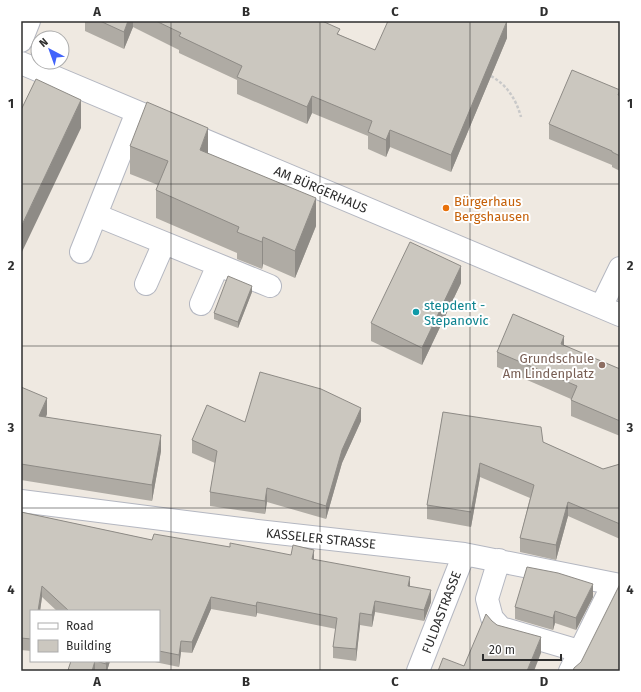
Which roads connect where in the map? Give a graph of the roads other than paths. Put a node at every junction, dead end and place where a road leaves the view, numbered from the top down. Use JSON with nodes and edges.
{"nodes":[{"id":1,"x":29,"y":21,"type":"edge"},
{"id":2,"x":21,"y":41,"type":"edge"},
{"id":3,"x":21,"y":63,"type":"edge"},
{"id":4,"x":137,"y":112,"type":"junction"},
{"id":5,"x":96,"y":215,"type":"junction"},
{"id":6,"x":164,"y":243,"type":"junction"},
{"id":7,"x":81,"y":252,"type":"dead end"},
{"id":8,"x":218,"y":264,"type":"junction"},
{"id":9,"x":620,"y":268,"type":"edge"},
{"id":10,"x":146,"y":284,"type":"dead end"},
{"id":11,"x":270,"y":286,"type":"dead end"},
{"id":12,"x":201,"y":304,"type":"dead end"},
{"id":13,"x":610,"y":311,"type":"edge"},
{"id":14,"x":21,"y":501,"type":"edge"},
{"id":15,"x":464,"y":554,"type":"junction"},
{"id":16,"x":499,"y":560,"type":"junction"},
{"id":17,"x":617,"y":585,"type":"edge"},
{"id":18,"x":579,"y":651,"type":"junction"},
{"id":19,"x":418,"y":671,"type":"edge"},
{"id":20,"x":570,"y":671,"type":"edge"}],
"edges":[{"from":1,"to":2,"type":"street"},
{"from":3,"to":4,"type":"street","name":"AM BÜRGERHAUS"},
{"from":4,"to":5,"type":"street"},
{"from":4,"to":13,"type":"street","name":"AM BÜRGERHAUS"},
{"from":5,"to":6,"type":"street"},
{"from":5,"to":7,"type":"street"},
{"from":6,"to":8,"type":"street"},
{"from":6,"to":10,"type":"street"},
{"from":8,"to":11,"type":"street"},
{"from":8,"to":12,"type":"street"},
{"from":9,"to":13,"type":"street"},
{"from":14,"to":15,"type":"street","name":"KASSELER STRASSE"},
{"from":15,"to":16,"type":"street","name":"KASSELER STRASSE"},
{"from":15,"to":19,"type":"street","name":"FULDASTRASSE"},
{"from":16,"to":17,"type":"street","name":"KASSELER STRASSE"},
{"from":16,"to":18,"type":"street"},
{"from":17,"to":18,"type":"street"},
{"from":18,"to":20,"type":"street"}]}
